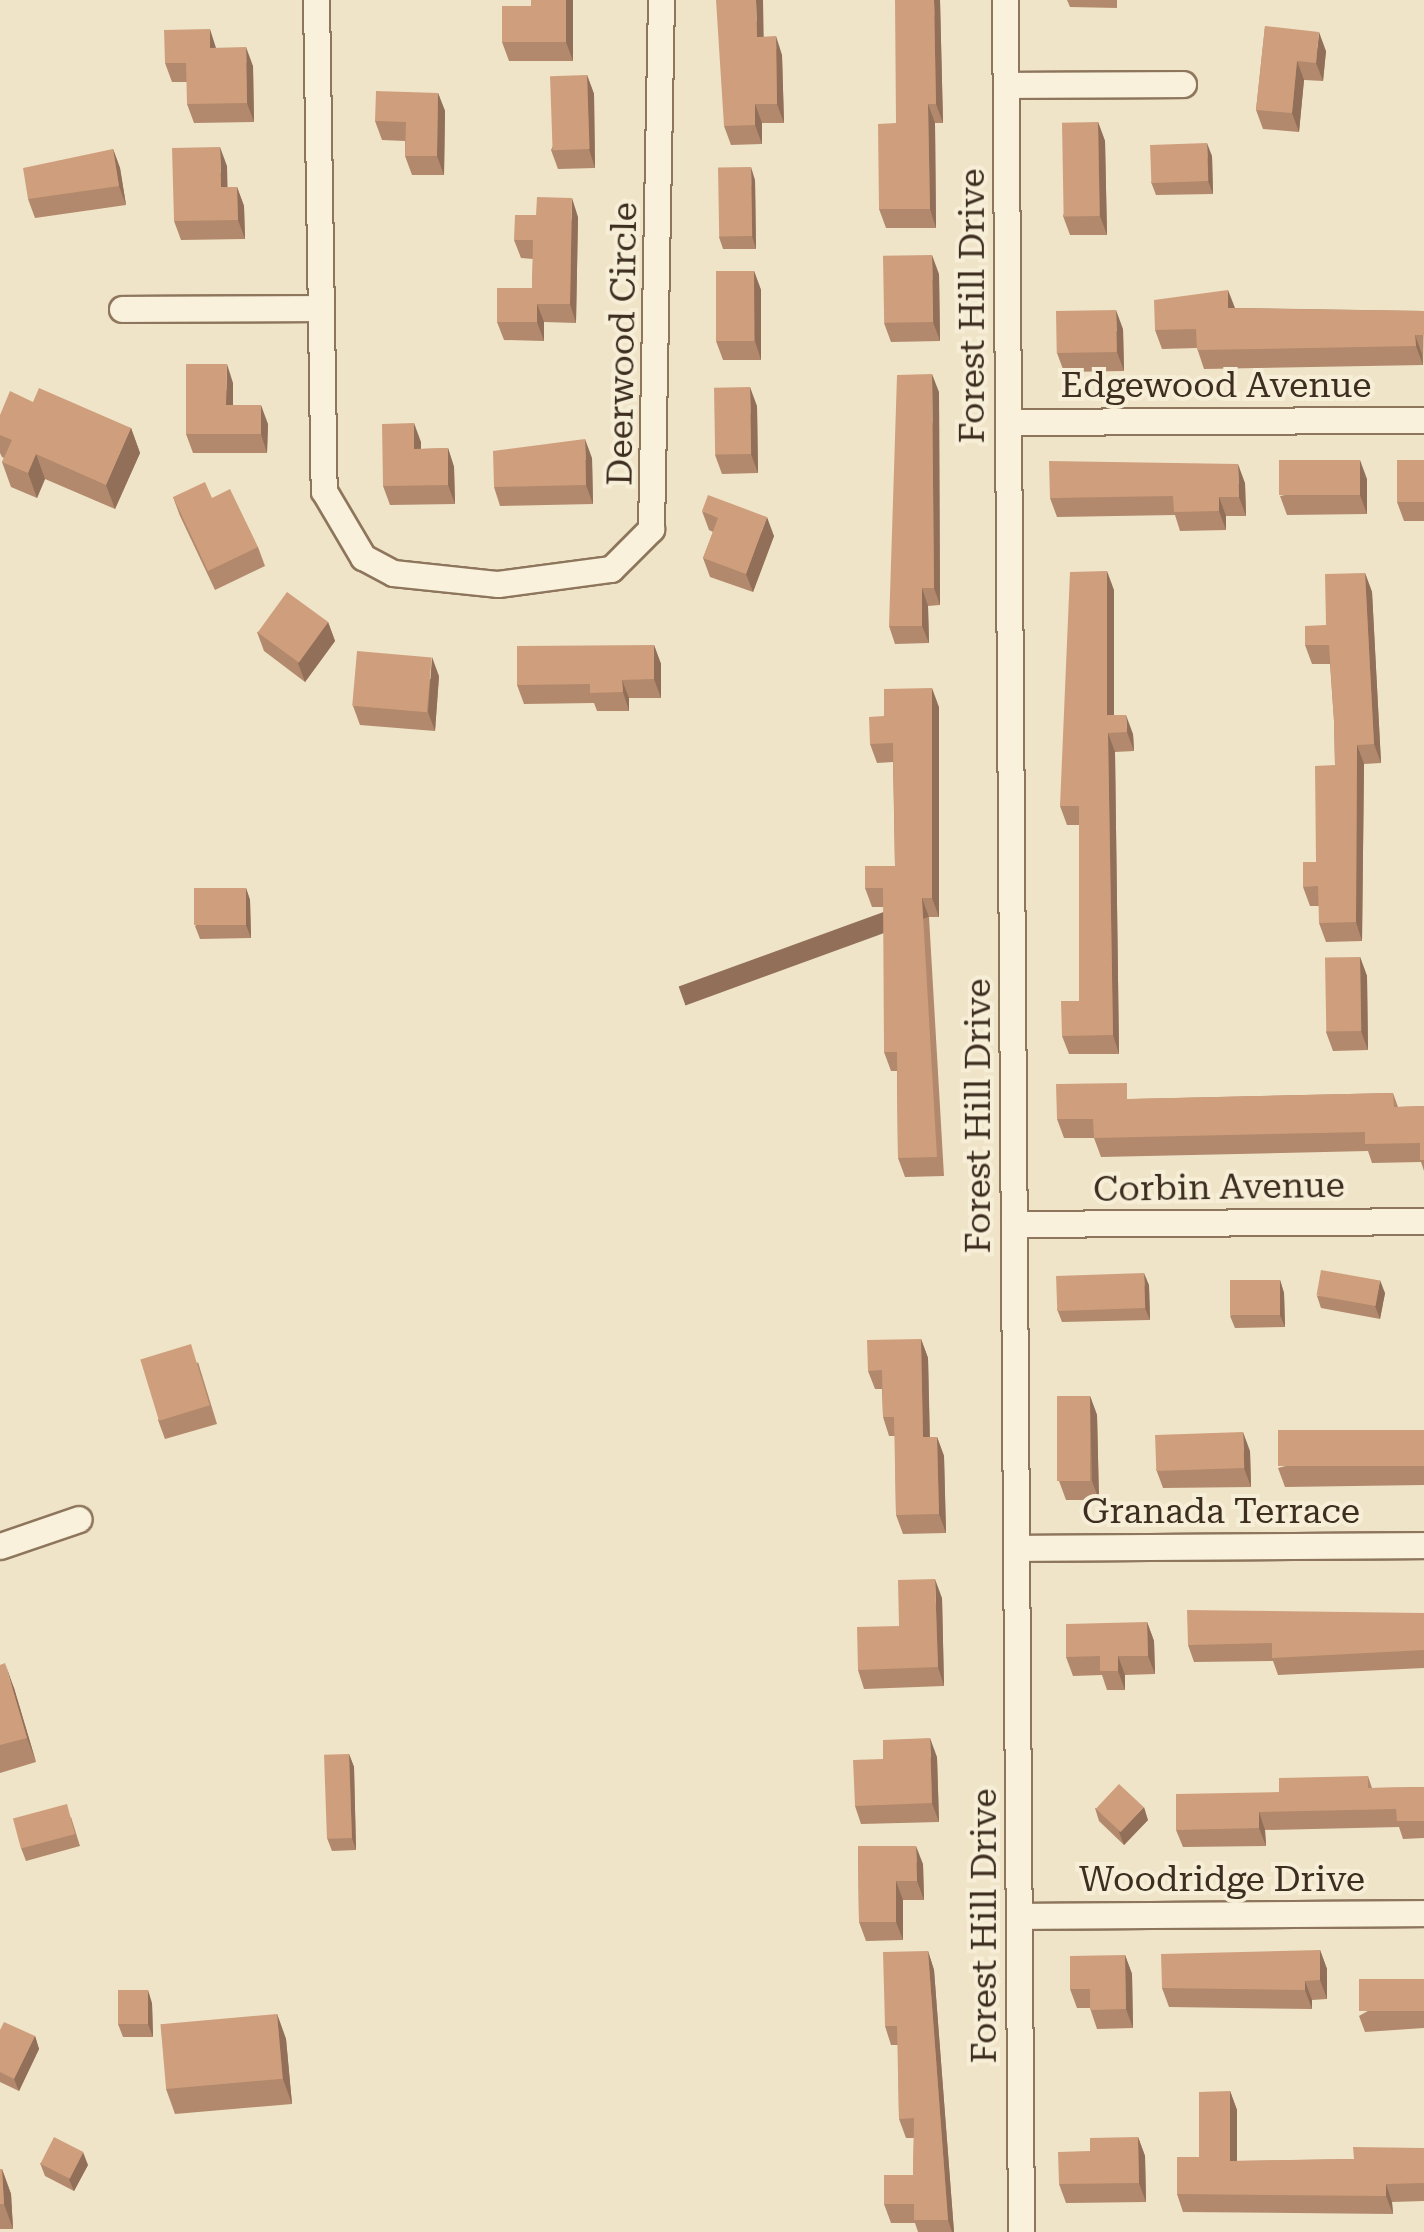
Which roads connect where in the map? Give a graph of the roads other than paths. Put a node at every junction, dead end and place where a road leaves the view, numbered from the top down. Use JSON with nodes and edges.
{"nodes":[{"id":1,"x":316,"y":0,"type":"edge"},
{"id":2,"x":661,"y":0,"type":"edge"},
{"id":3,"x":1005,"y":0,"type":"edge"},
{"id":4,"x":1183,"y":84,"type":"dead end"},
{"id":5,"x":1007,"y":85,"type":"junction"},
{"id":6,"x":318,"y":308,"type":"junction"},
{"id":7,"x":122,"y":309,"type":"dead end"},
{"id":8,"x":1424,"y":420,"type":"edge"},
{"id":9,"x":1008,"y":422,"type":"junction"},
{"id":10,"x":1424,"y":1221,"type":"edge"},
{"id":11,"x":1014,"y":1224,"type":"junction"},
{"id":12,"x":79,"y":1519,"type":"dead end"},
{"id":13,"x":1424,"y":1545,"type":"edge"},
{"id":14,"x":0,"y":1546,"type":"edge"},
{"id":15,"x":1018,"y":1548,"type":"junction"},
{"id":16,"x":1424,"y":1913,"type":"edge"},
{"id":17,"x":1021,"y":1916,"type":"junction"},
{"id":18,"x":1020,"y":2232,"type":"edge"}],
"edges":[{"from":1,"to":6,"type":"street","name":"Deerwood Circle"},
{"from":2,"to":6,"type":"street","name":"Deerwood Circle"},
{"from":3,"to":5,"type":"street","name":"Forest Hill Drive"},
{"from":4,"to":5,"type":"street"},
{"from":5,"to":9,"type":"street","name":"Forest Hill Drive"},
{"from":6,"to":7,"type":"street"},
{"from":8,"to":9,"type":"street","name":"Edgewood Avenue"},
{"from":9,"to":11,"type":"street","name":"Forest Hill Drive"},
{"from":10,"to":11,"type":"street","name":"Corbin Avenue"},
{"from":11,"to":15,"type":"street","name":"Forest Hill Drive"},
{"from":12,"to":14,"type":"street"},
{"from":13,"to":15,"type":"street","name":"Granada Terrace"},
{"from":15,"to":17,"type":"street","name":"Forest Hill Drive"},
{"from":16,"to":17,"type":"street","name":"Woodridge Drive"},
{"from":17,"to":18,"type":"street","name":"Forest Hill Drive"}]}
